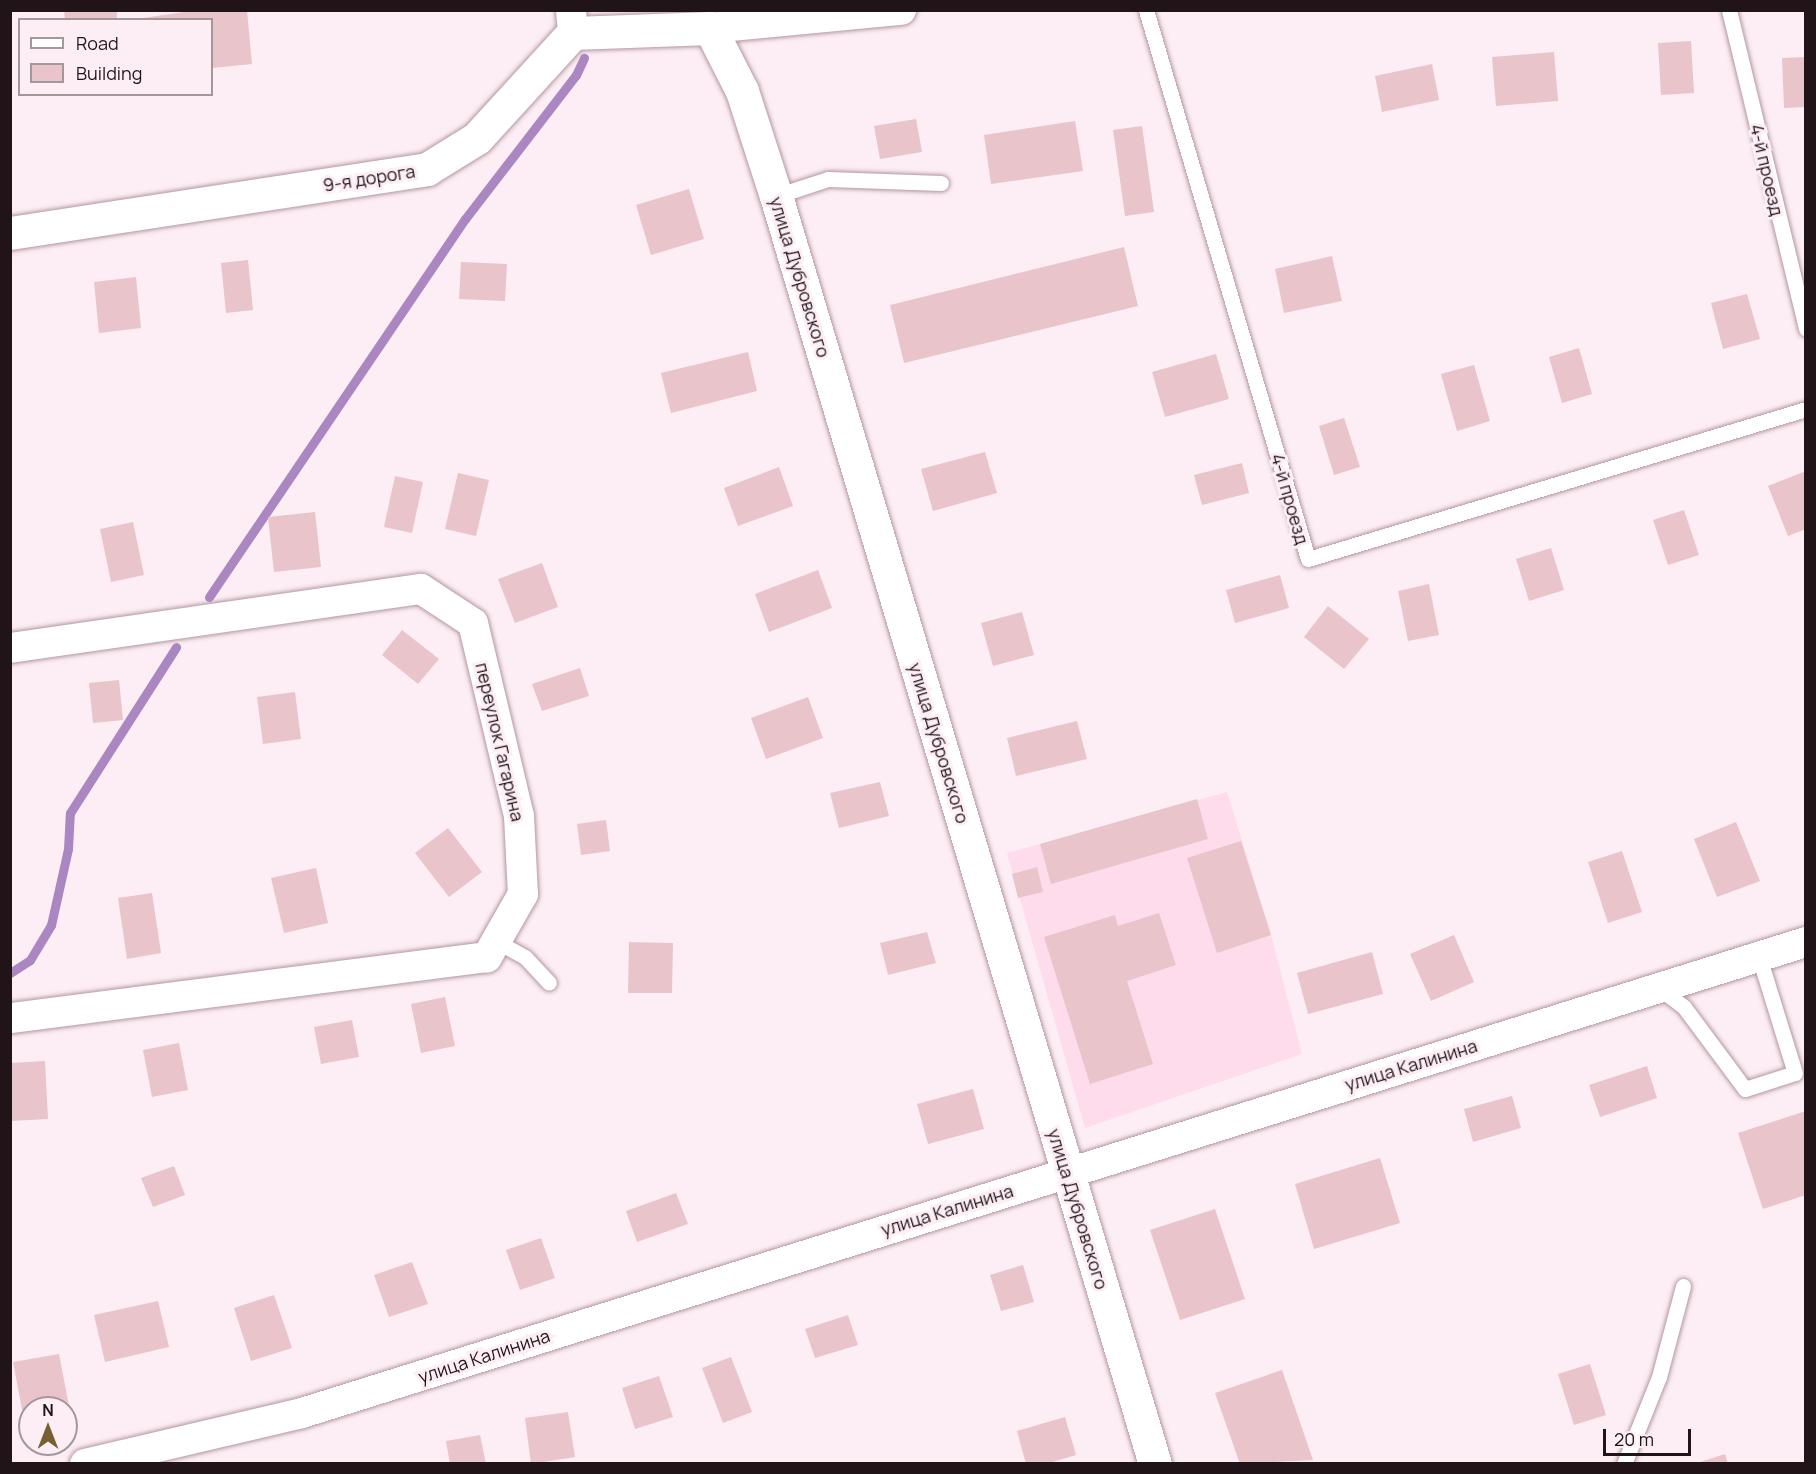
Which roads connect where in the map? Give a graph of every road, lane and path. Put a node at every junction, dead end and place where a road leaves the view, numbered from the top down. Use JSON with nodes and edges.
{"nodes":[{"id":1,"x":901,"y":10,"type":"edge"},
{"id":2,"x":1146,"y":10,"type":"edge"},
{"id":3,"x":1729,"y":10,"type":"edge"},
{"id":4,"x":572,"y":22,"type":"edge"},
{"id":5,"x":710,"y":28,"type":"junction"},
{"id":6,"x":941,"y":183,"type":"dead end"},
{"id":7,"x":776,"y":196,"type":"junction"},
{"id":8,"x":10,"y":232,"type":"edge"},
{"id":9,"x":1806,"y":329,"type":"edge"},
{"id":10,"x":1806,"y":408,"type":"edge"},
{"id":11,"x":10,"y":648,"type":"edge"},
{"id":12,"x":496,"y":941,"type":"junction"},
{"id":13,"x":1806,"y":942,"type":"edge"},
{"id":14,"x":1759,"y":957,"type":"junction"},
{"id":15,"x":549,"y":983,"type":"dead end"},
{"id":16,"x":1659,"y":988,"type":"junction"},
{"id":17,"x":10,"y":1018,"type":"edge"},
{"id":18,"x":1066,"y":1172,"type":"junction"},
{"id":19,"x":1683,"y":1286,"type":"dead end"},
{"id":20,"x":85,"y":1464,"type":"edge"},
{"id":21,"x":1155,"y":1464,"type":"edge"},
{"id":22,"x":1624,"y":1464,"type":"edge"}],
"edges":[{"from":1,"to":5,"type":"street"},
{"from":2,"to":10,"type":"lane","name":"4-й проезд"},
{"from":3,"to":9,"type":"lane","name":"4-й проезд"},
{"from":4,"to":5,"type":"street","name":"9-я дорога"},
{"from":4,"to":8,"type":"street","name":"9-я дорога"},
{"from":5,"to":7,"type":"street","name":"улица Дубровского"},
{"from":6,"to":7,"type":"lane"},
{"from":7,"to":18,"type":"street","name":"улица Дубровского"},
{"from":11,"to":12,"type":"street","name":"переулок Гагарина"},
{"from":12,"to":15,"type":"lane"},
{"from":12,"to":17,"type":"street","name":"переулок Гагарина"},
{"from":13,"to":14,"type":"street","name":"улица Калинина"},
{"from":14,"to":16,"type":"street","name":"улица Калинина"},
{"from":14,"to":16,"type":"lane"},
{"from":16,"to":18,"type":"street","name":"улица Калинина"},
{"from":18,"to":20,"type":"street","name":"улица Калинина"},
{"from":18,"to":21,"type":"street","name":"улица Дубровского"},
{"from":19,"to":22,"type":"lane"}]}
